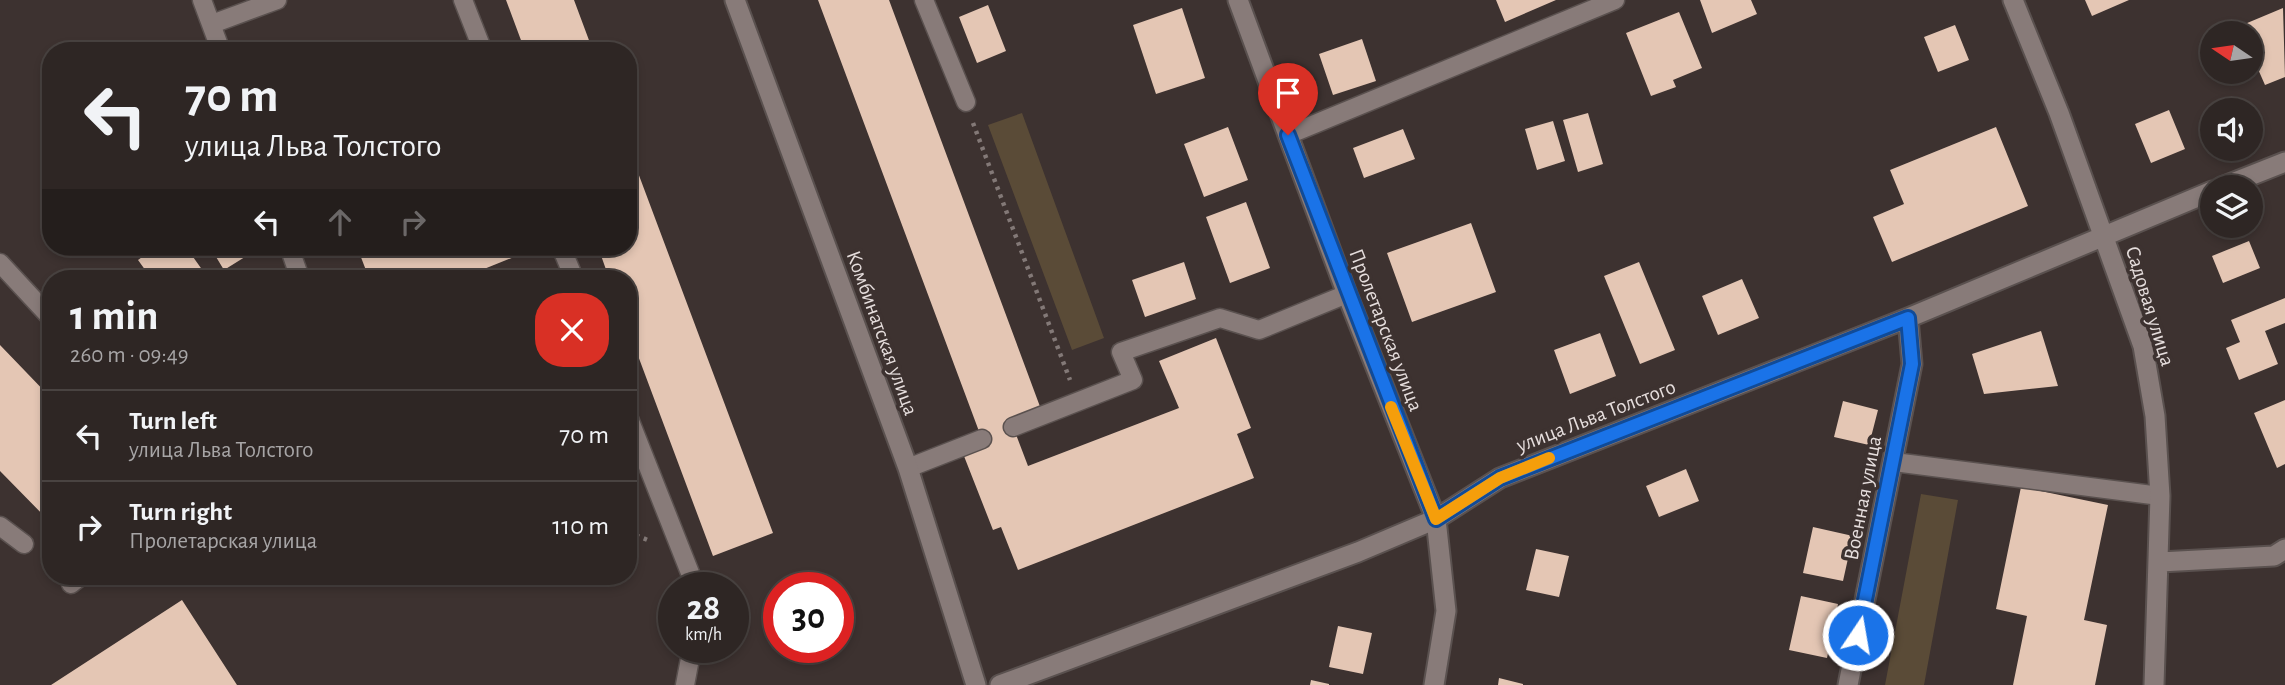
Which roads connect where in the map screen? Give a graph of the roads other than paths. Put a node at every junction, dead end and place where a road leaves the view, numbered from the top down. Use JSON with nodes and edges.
{"nodes":[{"id":1,"x":202,"y":0,"type":"edge"},
{"id":2,"x":277,"y":0,"type":"edge"},
{"id":3,"x":463,"y":0,"type":"edge"},
{"id":4,"x":735,"y":0,"type":"edge"},
{"id":5,"x":924,"y":0,"type":"edge"},
{"id":6,"x":1238,"y":0,"type":"edge"},
{"id":7,"x":1615,"y":0,"type":"edge"},
{"id":8,"x":2013,"y":0,"type":"edge"},
{"id":9,"x":212,"y":24,"type":"junction"},
{"id":10,"x":218,"y":42,"type":"edge"},
{"id":11,"x":479,"y":42,"type":"edge"},
{"id":12,"x":965,"y":102,"type":"road end"},
{"id":13,"x":1288,"y":135,"type":"junction"},
{"id":14,"x":2285,"y":162,"type":"edge"},
{"id":15,"x":2252,"y":175,"type":"edge"},
{"id":16,"x":2200,"y":196,"type":"edge"},
{"id":17,"x":2104,"y":236,"type":"junction"},
{"id":18,"x":0,"y":263,"type":"edge"},
{"id":19,"x":1347,"y":294,"type":"junction"},
{"id":20,"x":42,"y":308,"type":"edge"},
{"id":21,"x":1908,"y":318,"type":"junction"},
{"id":22,"x":1013,"y":427,"type":"dead end"},
{"id":23,"x":637,"y":439,"type":"edge"},
{"id":24,"x":982,"y":439,"type":"dead end"},
{"id":25,"x":1894,"y":462,"type":"junction"},
{"id":26,"x":908,"y":468,"type":"junction"},
{"id":27,"x":2160,"y":496,"type":"junction"},
{"id":28,"x":1436,"y":519,"type":"junction"},
{"id":29,"x":0,"y":526,"type":"edge"},
{"id":30,"x":24,"y":544,"type":"dead end"},
{"id":31,"x":2285,"y":550,"type":"edge"},
{"id":32,"x":2160,"y":562,"type":"junction"},
{"id":33,"x":690,"y":572,"type":"edge"},
{"id":34,"x":689,"y":663,"type":"edge"},
{"id":35,"x":685,"y":685,"type":"edge"},
{"id":36,"x":976,"y":685,"type":"edge"},
{"id":37,"x":1000,"y":685,"type":"edge"},
{"id":38,"x":1434,"y":685,"type":"edge"},
{"id":39,"x":1848,"y":685,"type":"edge"},
{"id":40,"x":2154,"y":685,"type":"edge"}],
"edges":[{"from":1,"to":9,"type":"lane"},
{"from":2,"to":9,"type":"lane"},
{"from":3,"to":11,"type":"lane"},
{"from":4,"to":26,"type":"street","name":"Комбинатская улица"},
{"from":5,"to":12,"type":"lane"},
{"from":6,"to":13,"type":"street","name":"Пролетарская улица"},
{"from":7,"to":13,"type":"lane"},
{"from":8,"to":17,"type":"street","name":"Садовая улица"},
{"from":9,"to":10,"type":"lane"},
{"from":13,"to":19,"type":"street","name":"Пролетарская улица"},
{"from":14,"to":15,"type":"street"},
{"from":16,"to":17,"type":"street","name":"улица Льва Толстого"},
{"from":17,"to":21,"type":"street","name":"улица Льва Толстого"},
{"from":17,"to":27,"type":"street","name":"Садовая улица"},
{"from":18,"to":20,"type":"lane"},
{"from":19,"to":22,"type":"lane"},
{"from":19,"to":28,"type":"street","name":"Пролетарская улица"},
{"from":21,"to":25,"type":"street","name":"Военная улица"},
{"from":21,"to":28,"type":"street","name":"улица Льва Толстого"},
{"from":23,"to":33,"type":"lane"},
{"from":24,"to":26,"type":"lane"},
{"from":25,"to":27,"type":"lane"},
{"from":25,"to":39,"type":"street","name":"Военная улица"},
{"from":26,"to":36,"type":"street","name":"Комбинатская улица"},
{"from":27,"to":32,"type":"street","name":"Садовая улица"},
{"from":28,"to":37,"type":"street","name":"улица Льва Толстого"},
{"from":28,"to":38,"type":"street","name":"Пролетарская улица"},
{"from":29,"to":30,"type":"lane"},
{"from":31,"to":32,"type":"street"},
{"from":32,"to":40,"type":"street","name":"Садовая улица"},
{"from":34,"to":35,"type":"lane"}]}
